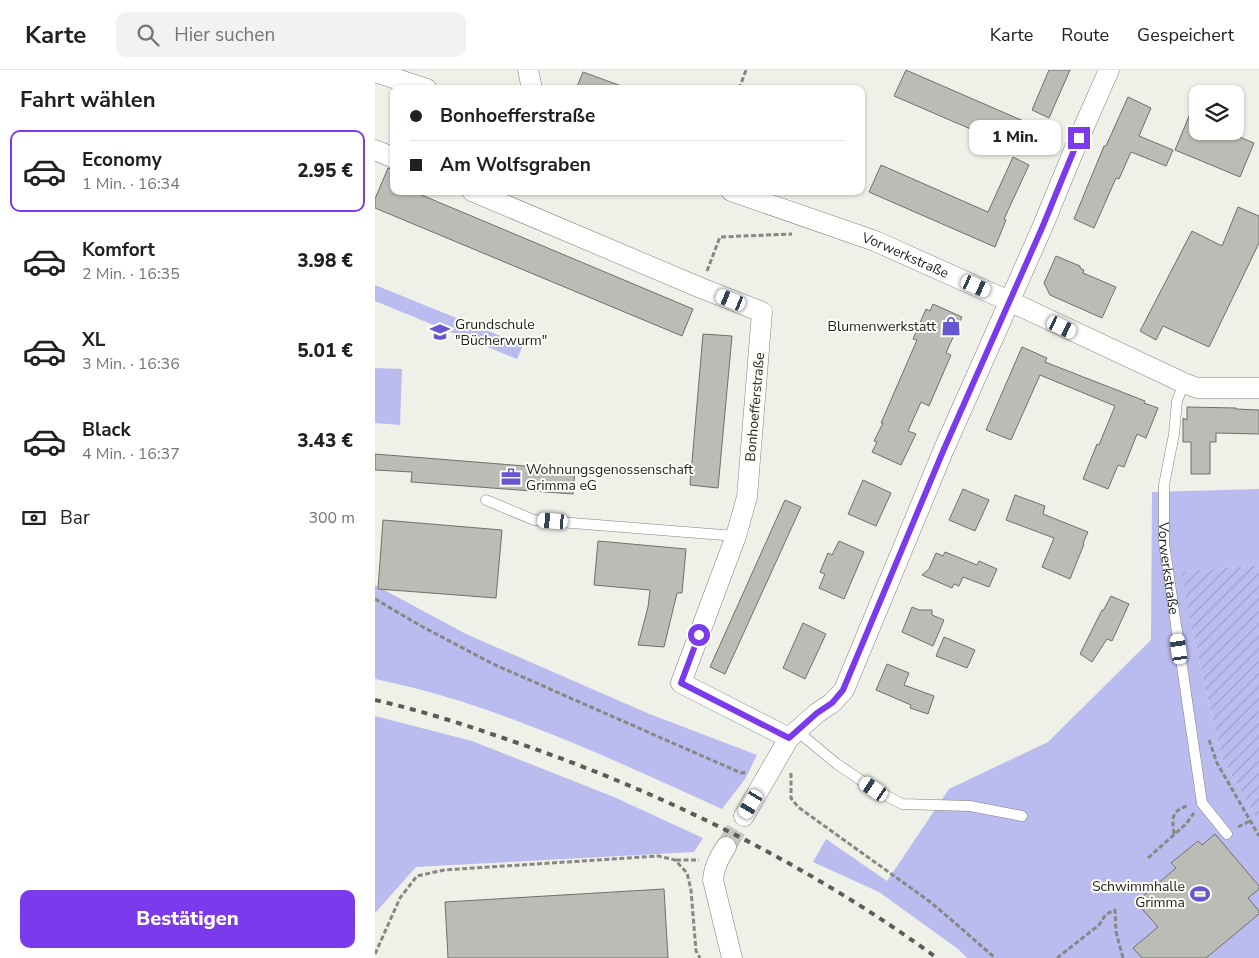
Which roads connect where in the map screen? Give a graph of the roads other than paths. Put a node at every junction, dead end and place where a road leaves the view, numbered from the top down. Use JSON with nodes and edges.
{"nodes":[{"id":1,"x":528,"y":70,"type":"edge"},
{"id":2,"x":1109,"y":70,"type":"edge"},
{"id":3,"x":375,"y":72,"type":"edge"},
{"id":4,"x":415,"y":85,"type":"edge"},
{"id":5,"x":531,"y":85,"type":"edge"},
{"id":6,"x":375,"y":150,"type":"edge"},
{"id":7,"x":390,"y":156,"type":"edge"},
{"id":8,"x":481,"y":195,"type":"edge"},
{"id":9,"x":743,"y":195,"type":"edge"},
{"id":10,"x":1009,"y":301,"type":"junction"},
{"id":11,"x":1183,"y":383,"type":"junction"},
{"id":12,"x":1259,"y":388,"type":"edge"},
{"id":13,"x":486,"y":500,"type":"dead end"},
{"id":14,"x":736,"y":536,"type":"junction"},
{"id":15,"x":793,"y":734,"type":"junction"},
{"id":16,"x":744,"y":816,"type":"tunnel mouth"},
{"id":17,"x":1022,"y":816,"type":"dead end"},
{"id":18,"x":1227,"y":834,"type":"dead end"},
{"id":19,"x":726,"y":847,"type":"tunnel mouth"},
{"id":20,"x":732,"y":958,"type":"edge"}],
"edges":[{"from":1,"to":5,"type":"street"},
{"from":2,"to":10,"type":"street"},
{"from":3,"to":4,"type":"street"},
{"from":6,"to":7,"type":"street"},
{"from":8,"to":14,"type":"street","name":"Bonhoefferstraße"},
{"from":9,"to":10,"type":"street","name":"Vorwerkstraße"},
{"from":10,"to":11,"type":"street","name":"Vorwerkstraße"},
{"from":10,"to":15,"type":"street"},
{"from":11,"to":12,"type":"street","name":"Vorwerkstraße"},
{"from":11,"to":18,"type":"lane","name":"Vorwerkstraße"},
{"from":13,"to":14,"type":"lane"},
{"from":14,"to":15,"type":"street","name":"Bonhoefferstraße"},
{"from":15,"to":16,"type":"street"},
{"from":15,"to":17,"type":"lane"},
{"from":19,"to":20,"type":"street"}]}
